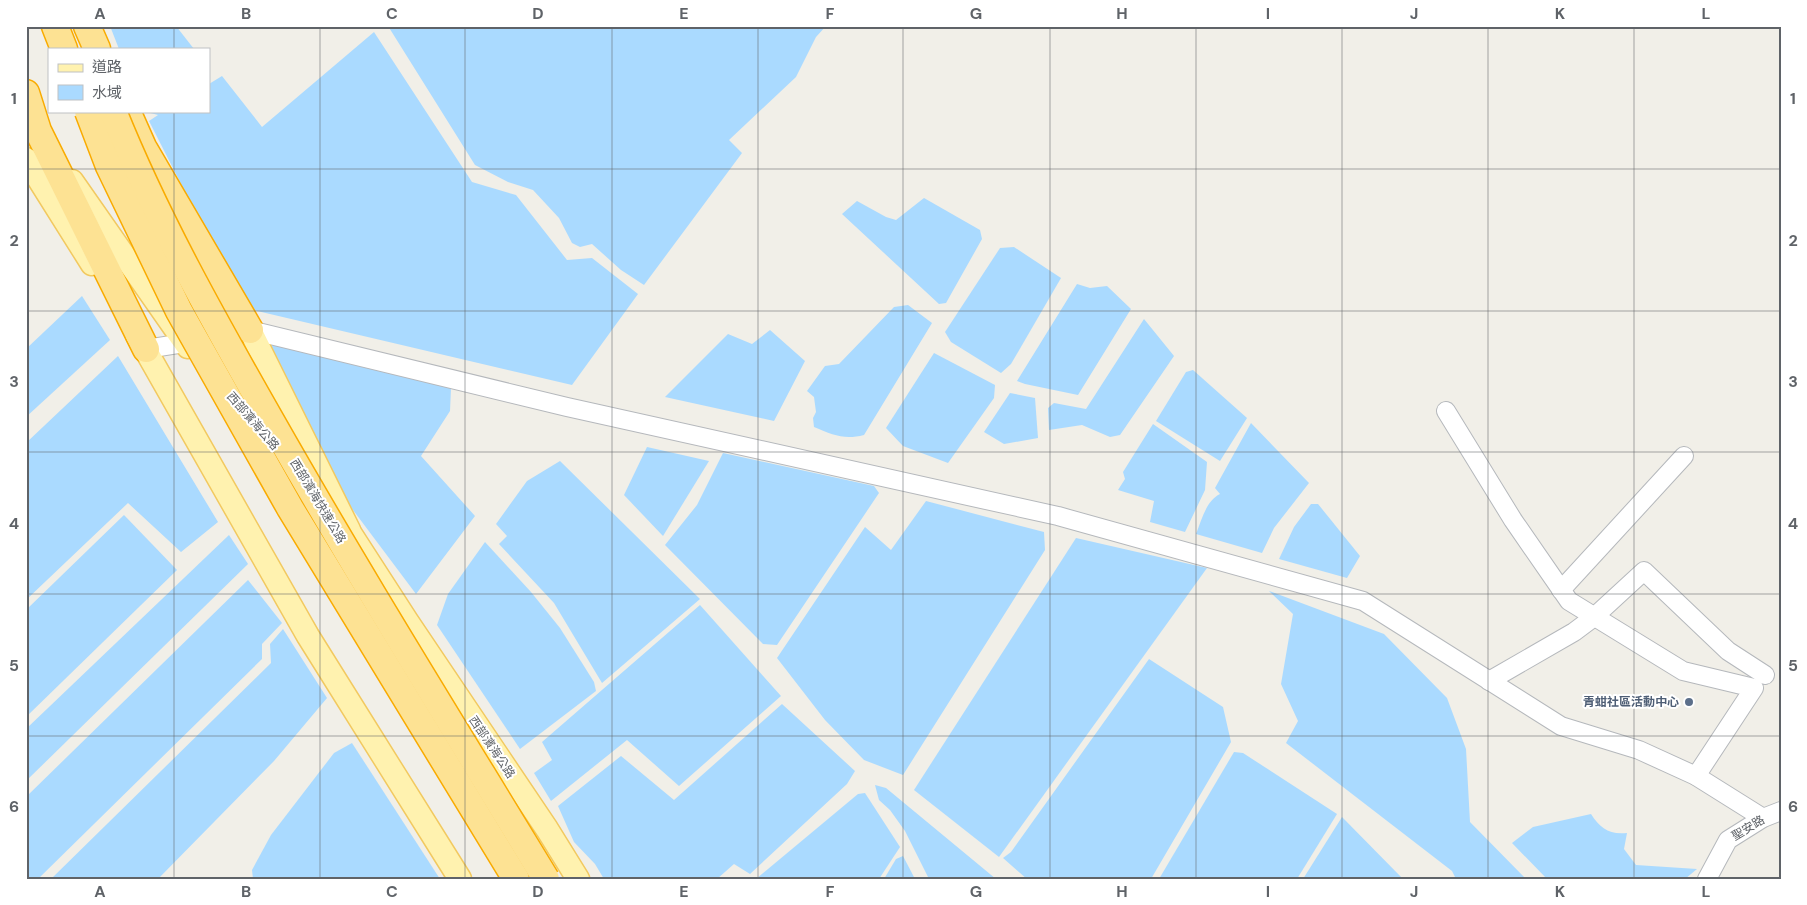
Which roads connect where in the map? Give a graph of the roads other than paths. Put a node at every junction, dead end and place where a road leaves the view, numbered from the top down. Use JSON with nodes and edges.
{"nodes":[{"id":1,"x":55,"y":26,"type":"edge"},
{"id":2,"x":78,"y":26,"type":"edge"},
{"id":3,"x":87,"y":26,"type":"edge"},
{"id":4,"x":64,"y":48,"type":"edge"},
{"id":5,"x":87,"y":48,"type":"edge"},
{"id":6,"x":97,"y":48,"type":"edge"},
{"id":7,"x":26,"y":93,"type":"edge"},
{"id":8,"x":88,"y":112,"type":"edge"},
{"id":9,"x":113,"y":112,"type":"edge"},
{"id":10,"x":127,"y":112,"type":"edge"},
{"id":11,"x":32,"y":122,"type":"edge"},
{"id":12,"x":26,"y":159,"type":"edge"},
{"id":13,"x":250,"y":330,"type":"junction"},
{"id":14,"x":185,"y":344,"type":"junction"},
{"id":15,"x":146,"y":349,"type":"junction"},
{"id":16,"x":1446,"y":411,"type":"dead end"},
{"id":17,"x":1684,"y":456,"type":"dead end"},
{"id":18,"x":349,"y":530,"type":"junction"},
{"id":19,"x":1561,"y":590,"type":"junction"},
{"id":20,"x":1594,"y":617,"type":"junction"},
{"id":21,"x":1765,"y":676,"type":"dead end"},
{"id":22,"x":1489,"y":681,"type":"junction"},
{"id":23,"x":1696,"y":776,"type":"junction"},
{"id":24,"x":1781,"y":811,"type":"edge"},
{"id":25,"x":1763,"y":818,"type":"junction"},
{"id":26,"x":460,"y":879,"type":"edge"},
{"id":27,"x":516,"y":879,"type":"edge"},
{"id":28,"x":546,"y":879,"type":"edge"},
{"id":29,"x":578,"y":879,"type":"edge"},
{"id":30,"x":1707,"y":879,"type":"edge"}],
"edges":[{"from":1,"to":4,"type":"highway"},
{"from":2,"to":5,"type":"highway"},
{"from":3,"to":6,"type":"highway"},
{"from":7,"to":11,"type":"highway"},
{"from":8,"to":27,"type":"highway","bridge":true},
{"from":9,"to":28,"type":"highway","name":"西部濱海快速公路","bridge":true},
{"from":10,"to":13,"type":"highway"},
{"from":11,"to":14,"type":"main road","name":"西部濱海公路"},
{"from":11,"to":15,"type":"highway"},
{"from":12,"to":15,"type":"main road"},
{"from":13,"to":14,"type":"street"},
{"from":13,"to":18,"type":"main road"},
{"from":13,"to":22,"type":"street"},
{"from":14,"to":15,"type":"street"},
{"from":14,"to":18,"type":"main road","name":"西部濱海公路"},
{"from":15,"to":26,"type":"main road"},
{"from":16,"to":19,"type":"street"},
{"from":17,"to":19,"type":"street"},
{"from":18,"to":29,"type":"main road","name":"西部濱海公路"},
{"from":19,"to":20,"type":"street"},
{"from":20,"to":21,"type":"street"},
{"from":20,"to":22,"type":"street"},
{"from":20,"to":23,"type":"street"},
{"from":22,"to":23,"type":"street"},
{"from":23,"to":25,"type":"street"},
{"from":24,"to":25,"type":"street","name":"聖安路"},
{"from":25,"to":30,"type":"street","name":"聖安路"}]}
